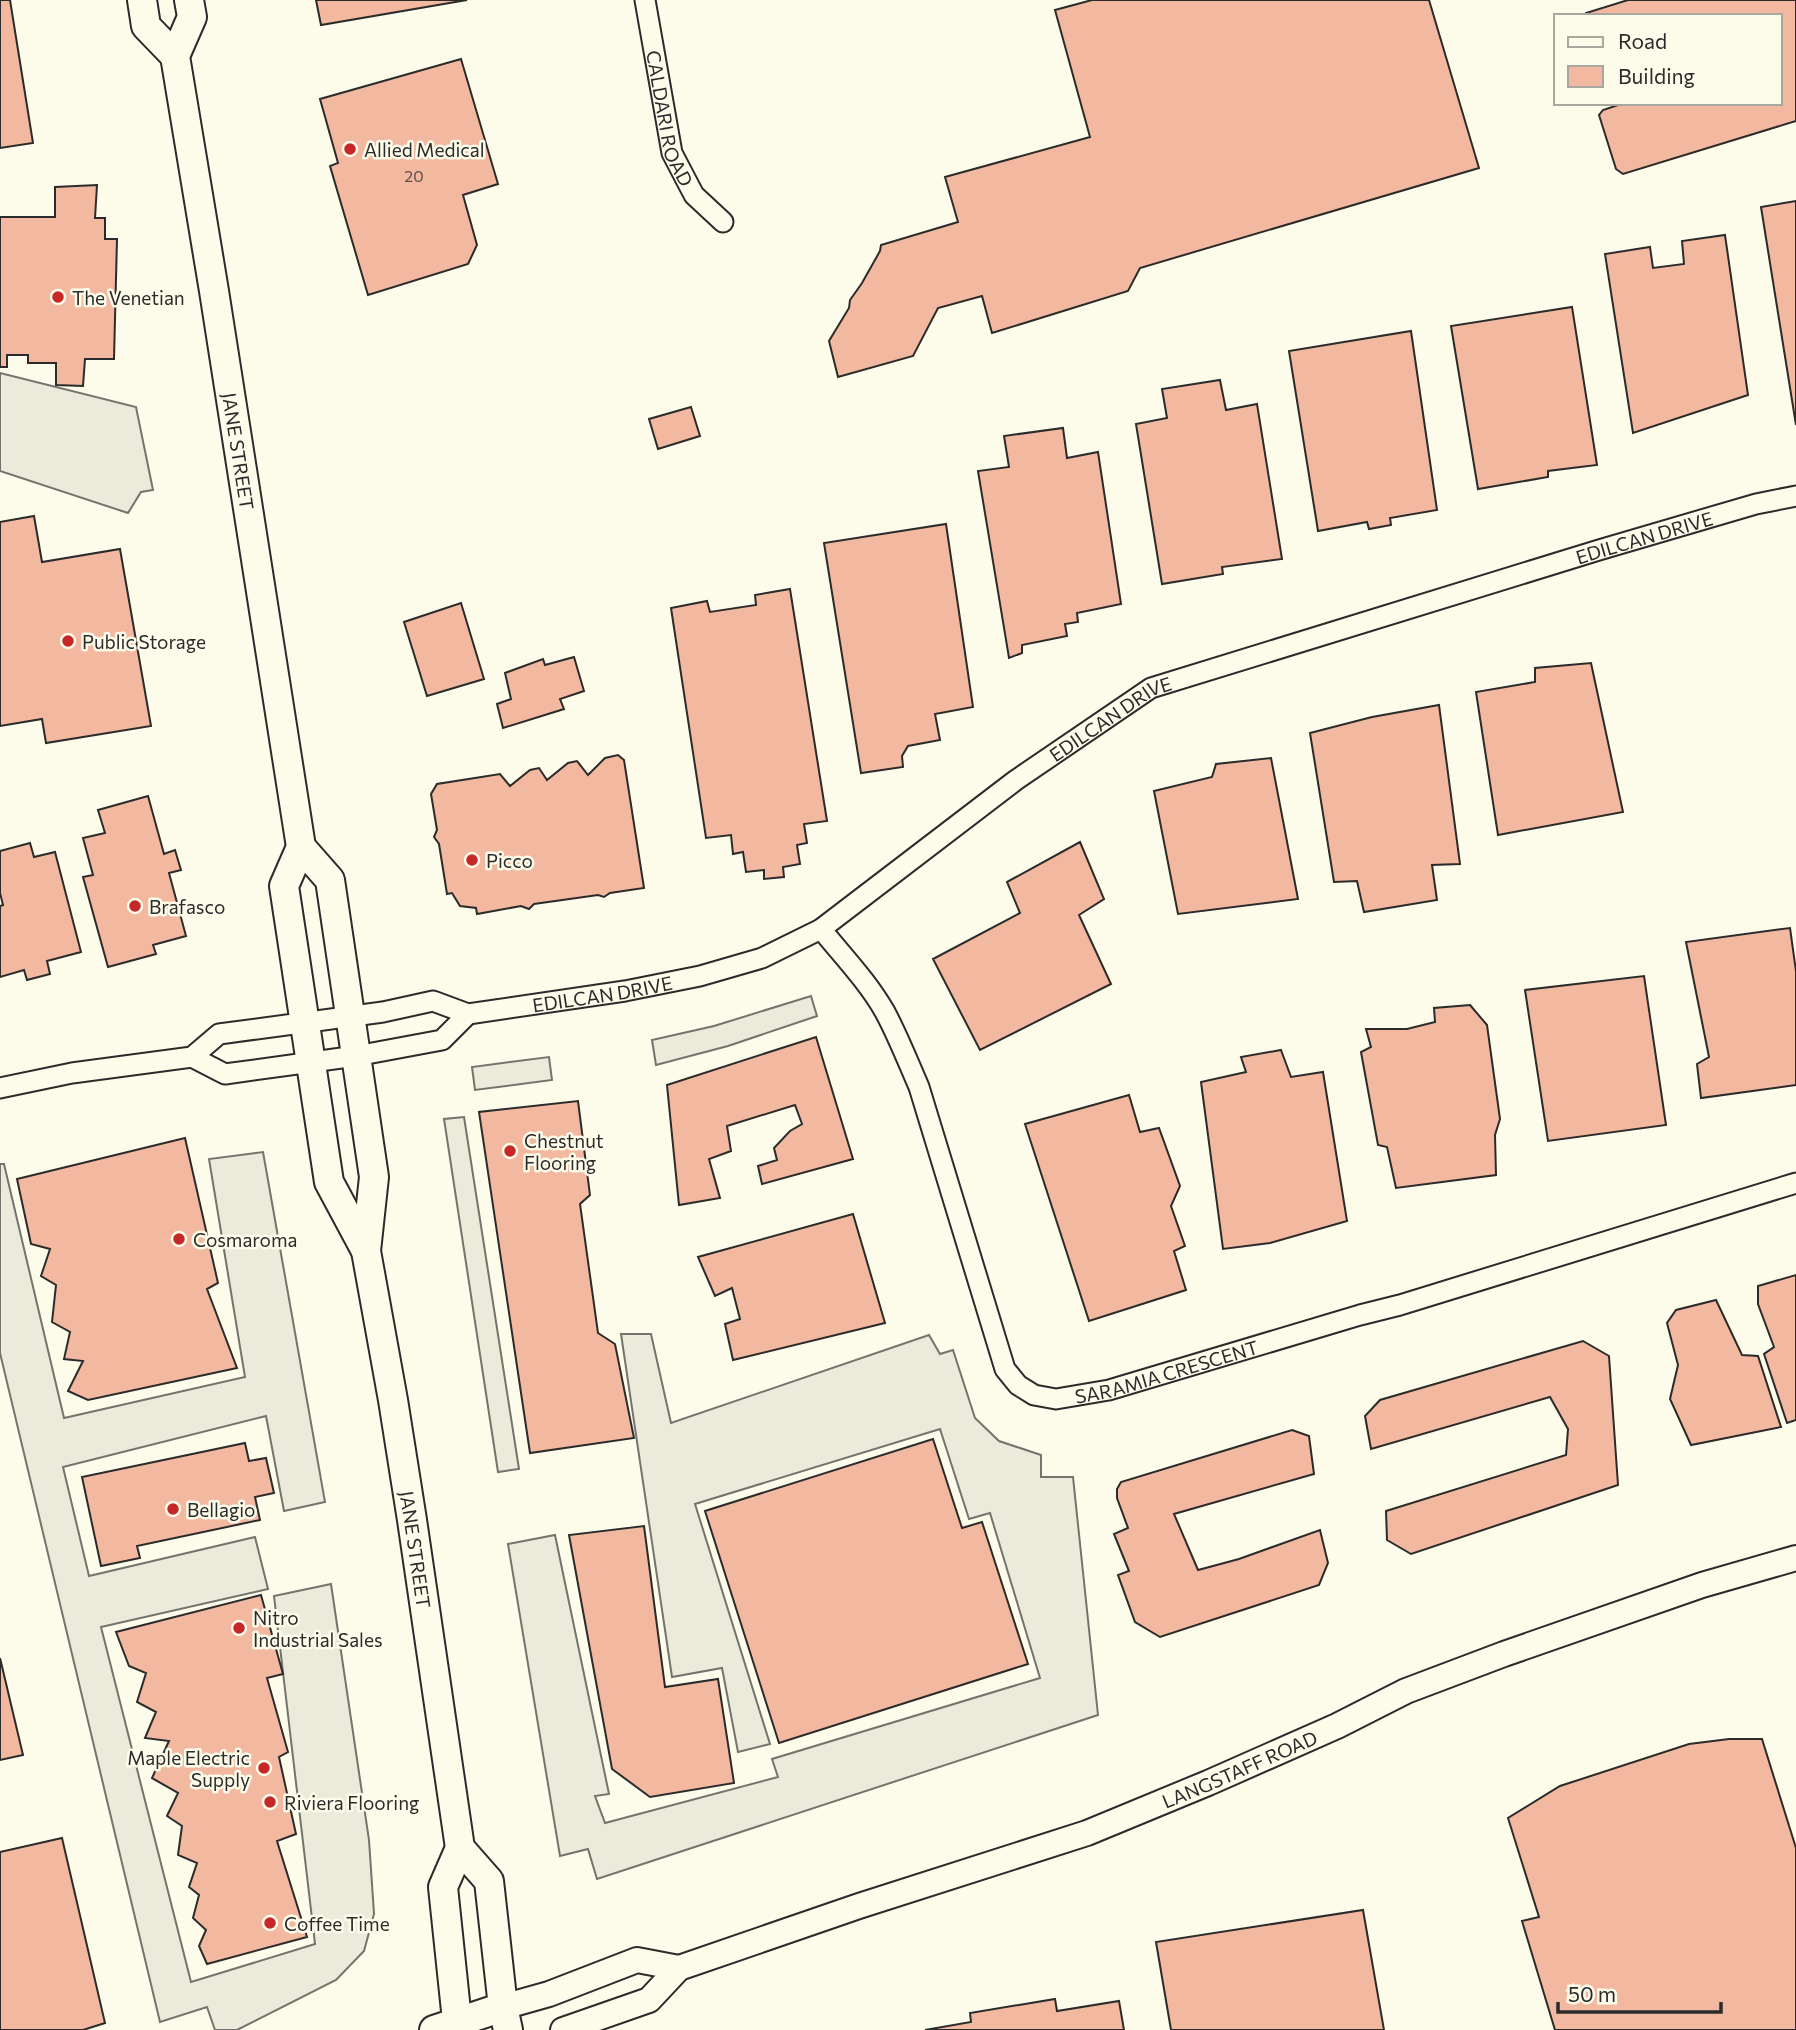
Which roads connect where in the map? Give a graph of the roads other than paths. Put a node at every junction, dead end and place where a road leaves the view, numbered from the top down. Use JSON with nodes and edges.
{"nodes":[{"id":1,"x":142,"y":0,"type":"edge"},
{"id":2,"x":189,"y":0,"type":"edge"},
{"id":3,"x":645,"y":0,"type":"edge"},
{"id":4,"x":175,"y":55,"type":"junction"},
{"id":5,"x":723,"y":222,"type":"dead end"},
{"id":6,"x":1796,"y":496,"type":"edge"},
{"id":7,"x":302,"y":847,"type":"junction"},
{"id":8,"x":821,"y":929,"type":"junction"},
{"id":9,"x":468,"y":1014,"type":"junction"},
{"id":10,"x":351,"y":1017,"type":"junction"},
{"id":11,"x":306,"y":1023,"type":"junction"},
{"id":12,"x":356,"y":1056,"type":"junction"},
{"id":13,"x":192,"y":1057,"type":"junction"},
{"id":14,"x":312,"y":1062,"type":"junction"},
{"id":15,"x":0,"y":1088,"type":"edge"},
{"id":16,"x":1796,"y":1183,"type":"edge"},
{"id":17,"x":366,"y":1251,"type":"junction"},
{"id":18,"x":1796,"y":1558,"type":"edge"},
{"id":19,"x":460,"y":1848,"type":"junction"},
{"id":20,"x":679,"y":1968,"type":"junction"},
{"id":21,"x":505,"y":2018,"type":"edge"},
{"id":22,"x":450,"y":2027,"type":"edge"},
{"id":23,"x":563,"y":2030,"type":"edge"}],
"edges":[{"from":1,"to":4,"type":"main road"},
{"from":2,"to":4,"type":"main road"},
{"from":3,"to":5,"type":"street","name":"CALDARI ROAD"},
{"from":4,"to":7,"type":"main road","name":"JANE STREET"},
{"from":6,"to":8,"type":"street","name":"EDILCAN DRIVE"},
{"from":7,"to":10,"type":"main road","name":"JANE STREET"},
{"from":7,"to":11,"type":"main road","name":"JANE STREET"},
{"from":8,"to":9,"type":"street","name":"EDILCAN DRIVE"},
{"from":8,"to":16,"type":"street","name":"SARAMIA CRESCENT"},
{"from":9,"to":10,"type":"street","name":"EDILCAN DRIVE"},
{"from":9,"to":12,"type":"street"},
{"from":10,"to":11,"type":"street","name":"EDILCAN DRIVE"},
{"from":10,"to":12,"type":"main road","name":"JANE STREET"},
{"from":11,"to":13,"type":"street","name":"EDILCAN DRIVE"},
{"from":11,"to":14,"type":"main road","name":"JANE STREET"},
{"from":12,"to":14,"type":"street"},
{"from":12,"to":17,"type":"main road","name":"JANE STREET"},
{"from":13,"to":14,"type":"street"},
{"from":13,"to":15,"type":"street"},
{"from":14,"to":17,"type":"main road","name":"JANE STREET"},
{"from":17,"to":19,"type":"main road","name":"JANE STREET"},
{"from":18,"to":20,"type":"street","name":"LANGSTAFF ROAD"},
{"from":19,"to":21,"type":"main road"},
{"from":19,"to":22,"type":"main road"},
{"from":20,"to":21,"type":"street","name":"LANGSTAFF ROAD"},
{"from":20,"to":23,"type":"street","name":"LANGSTAFF ROAD"},
{"from":21,"to":22,"type":"main road","name":"LANGSTAFF ROAD"}]}
